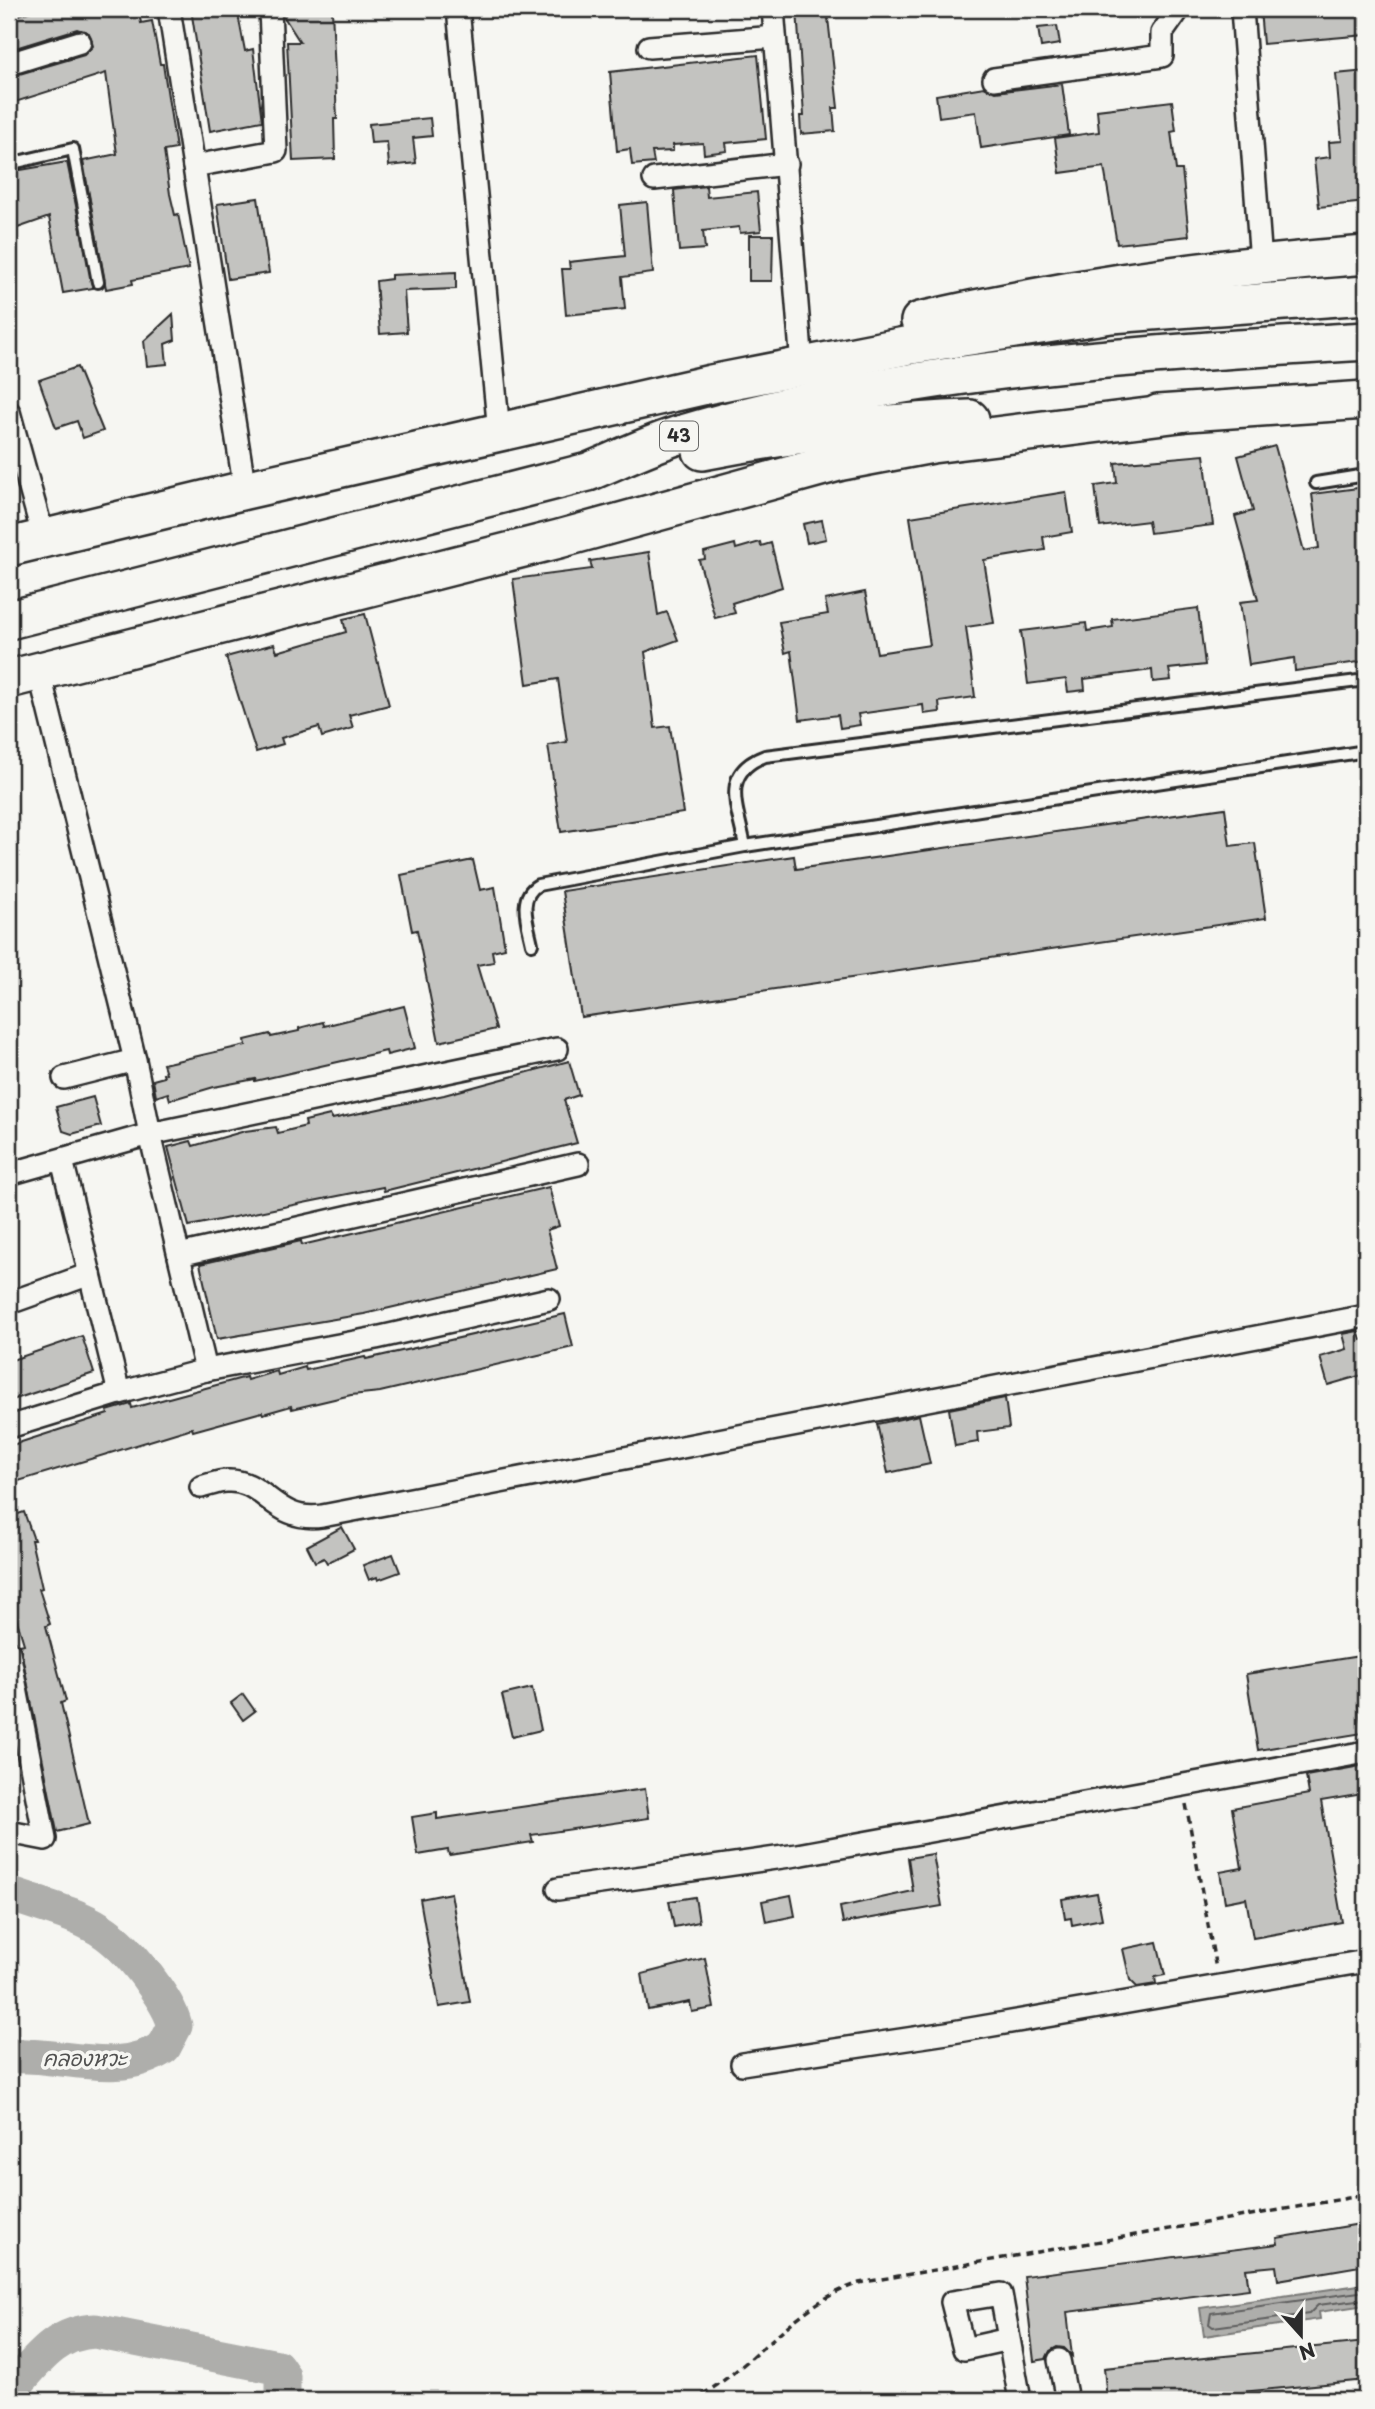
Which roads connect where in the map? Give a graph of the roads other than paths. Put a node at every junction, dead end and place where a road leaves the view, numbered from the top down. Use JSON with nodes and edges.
{"nodes":[{"id":1,"x":169,"y":9,"type":"edge"},
{"id":2,"x":270,"y":9,"type":"edge"},
{"id":3,"x":458,"y":9,"type":"edge"},
{"id":4,"x":773,"y":9,"type":"edge"},
{"id":5,"x":1179,"y":9,"type":"edge"},
{"id":6,"x":1241,"y":9,"type":"edge"},
{"id":7,"x":775,"y":37,"type":"junction"},
{"id":8,"x":80,"y":42,"type":"dead end"},
{"id":9,"x":649,"y":47,"type":"dead end"},
{"id":10,"x":9,"y":64,"type":"edge"},
{"id":11,"x":993,"y":79,"type":"dead end"},
{"id":12,"x":9,"y":164,"type":"edge"},
{"id":13,"x":787,"y":164,"type":"junction"},
{"id":14,"x":194,"y":166,"type":"junction"},
{"id":15,"x":654,"y":179,"type":"dead end"},
{"id":16,"x":1366,"y":255,"type":"edge"},
{"id":17,"x":1261,"y":263,"type":"junction"},
{"id":18,"x":98,"y":282,"type":"dead end"},
{"id":19,"x":1366,"y":295,"type":"edge"},
{"id":20,"x":1366,"y":341,"type":"edge"},
{"id":21,"x":801,"y":353,"type":"junction"},
{"id":22,"x":711,"y":384,"type":"junction"},
{"id":23,"x":1366,"y":400,"type":"edge"},
{"id":24,"x":9,"y":412,"type":"edge"},
{"id":25,"x":1180,"y":414,"type":"junction"},
{"id":26,"x":499,"y":432,"type":"junction"},
{"id":27,"x":588,"y":472,"type":"junction"},
{"id":28,"x":1366,"y":475,"type":"edge"},
{"id":29,"x":1316,"y":483,"type":"dead end"},
{"id":30,"x":245,"y":489,"type":"junction"},
{"id":31,"x":44,"y":539,"type":"junction"},
{"id":32,"x":9,"y":547,"type":"edge"},
{"id":33,"x":9,"y":620,"type":"edge"},
{"id":34,"x":24,"y":675,"type":"edge"},
{"id":35,"x":1366,"y":680,"type":"edge"},
{"id":36,"x":1366,"y":751,"type":"edge"},
{"id":37,"x":745,"y":846,"type":"junction"},
{"id":38,"x":532,"y":944,"type":"dead end"},
{"id":39,"x":557,"y":1049,"type":"dead end"},
{"id":40,"x":135,"y":1060,"type":"junction"},
{"id":41,"x":64,"y":1078,"type":"dead end"},
{"id":42,"x":150,"y":1134,"type":"junction"},
{"id":43,"x":62,"y":1160,"type":"junction"},
{"id":44,"x":578,"y":1164,"type":"dead end"},
{"id":45,"x":9,"y":1174,"type":"edge"},
{"id":46,"x":179,"y":1255,"type":"junction"},
{"id":47,"x":90,"y":1274,"type":"junction"},
{"id":48,"x":549,"y":1299,"type":"dead end"},
{"id":49,"x":9,"y":1303,"type":"edge"},
{"id":50,"x":1366,"y":1316,"type":"edge"},
{"id":51,"x":206,"y":1370,"type":"junction"},
{"id":52,"x":119,"y":1393,"type":"junction"},
{"id":53,"x":9,"y":1427,"type":"edge"},
{"id":54,"x":201,"y":1487,"type":"dead end"},
{"id":55,"x":9,"y":1652,"type":"edge"},
{"id":56,"x":1366,"y":1752,"type":"edge"},
{"id":57,"x":9,"y":1832,"type":"edge"},
{"id":58,"x":558,"y":1889,"type":"dead end"},
{"id":59,"x":1366,"y":1961,"type":"edge"},
{"id":60,"x":743,"y":2064,"type":"dead end"},
{"id":61,"x":1009,"y":2339,"type":"dead end"},
{"id":62,"x":1059,"y":2360,"type":"dead end"},
{"id":63,"x":1020,"y":2400,"type":"edge"},
{"id":64,"x":1067,"y":2400,"type":"edge"}],
"edges":[{"from":1,"to":14,"type":"street"},
{"from":2,"to":14,"type":"street"},
{"from":3,"to":26,"type":"street"},
{"from":4,"to":7,"type":"street"},
{"from":5,"to":11,"type":"street"},
{"from":6,"to":17,"type":"street"},
{"from":7,"to":9,"type":"street"},
{"from":7,"to":13,"type":"street"},
{"from":8,"to":10,"type":"street"},
{"from":12,"to":18,"type":"lane"},
{"from":13,"to":15,"type":"street"},
{"from":13,"to":21,"type":"street"},
{"from":14,"to":30,"type":"street"},
{"from":16,"to":17,"type":"highway","number":"43"},
{"from":17,"to":21,"type":"highway","number":"43"},
{"from":19,"to":22,"type":"highway","number":"43"},
{"from":20,"to":27,"type":"highway","number":"43"},
{"from":21,"to":22,"type":"highway","number":"43"},
{"from":22,"to":26,"type":"highway","number":"43"},
{"from":23,"to":25,"type":"highway","number":"43"},
{"from":24,"to":31,"type":"street"},
{"from":25,"to":27,"type":"highway","number":"43"},
{"from":25,"to":34,"type":"highway"},
{"from":26,"to":30,"type":"highway","number":"43"},
{"from":27,"to":33,"type":"highway","number":"43"},
{"from":28,"to":29,"type":"lane"},
{"from":30,"to":31,"type":"highway","number":"43"},
{"from":31,"to":32,"type":"highway","number":"43"},
{"from":34,"to":40,"type":"street"},
{"from":35,"to":37,"type":"lane"},
{"from":36,"to":37,"type":"lane"},
{"from":37,"to":38,"type":"lane"},
{"from":39,"to":42,"type":"street"},
{"from":40,"to":41,"type":"street"},
{"from":40,"to":42,"type":"street"},
{"from":42,"to":43,"type":"street"},
{"from":42,"to":46,"type":"street"},
{"from":43,"to":45,"type":"street"},
{"from":43,"to":47,"type":"street"},
{"from":44,"to":46,"type":"street"},
{"from":46,"to":51,"type":"street"},
{"from":47,"to":49,"type":"street"},
{"from":47,"to":52,"type":"street"},
{"from":48,"to":51,"type":"street"},
{"from":50,"to":54,"type":"street"},
{"from":51,"to":52,"type":"street"},
{"from":52,"to":53,"type":"street"},
{"from":55,"to":57,"type":"street"},
{"from":56,"to":58,"type":"street"},
{"from":59,"to":60,"type":"street"},
{"from":61,"to":63,"type":"street"},
{"from":62,"to":64,"type":"street"}]}
